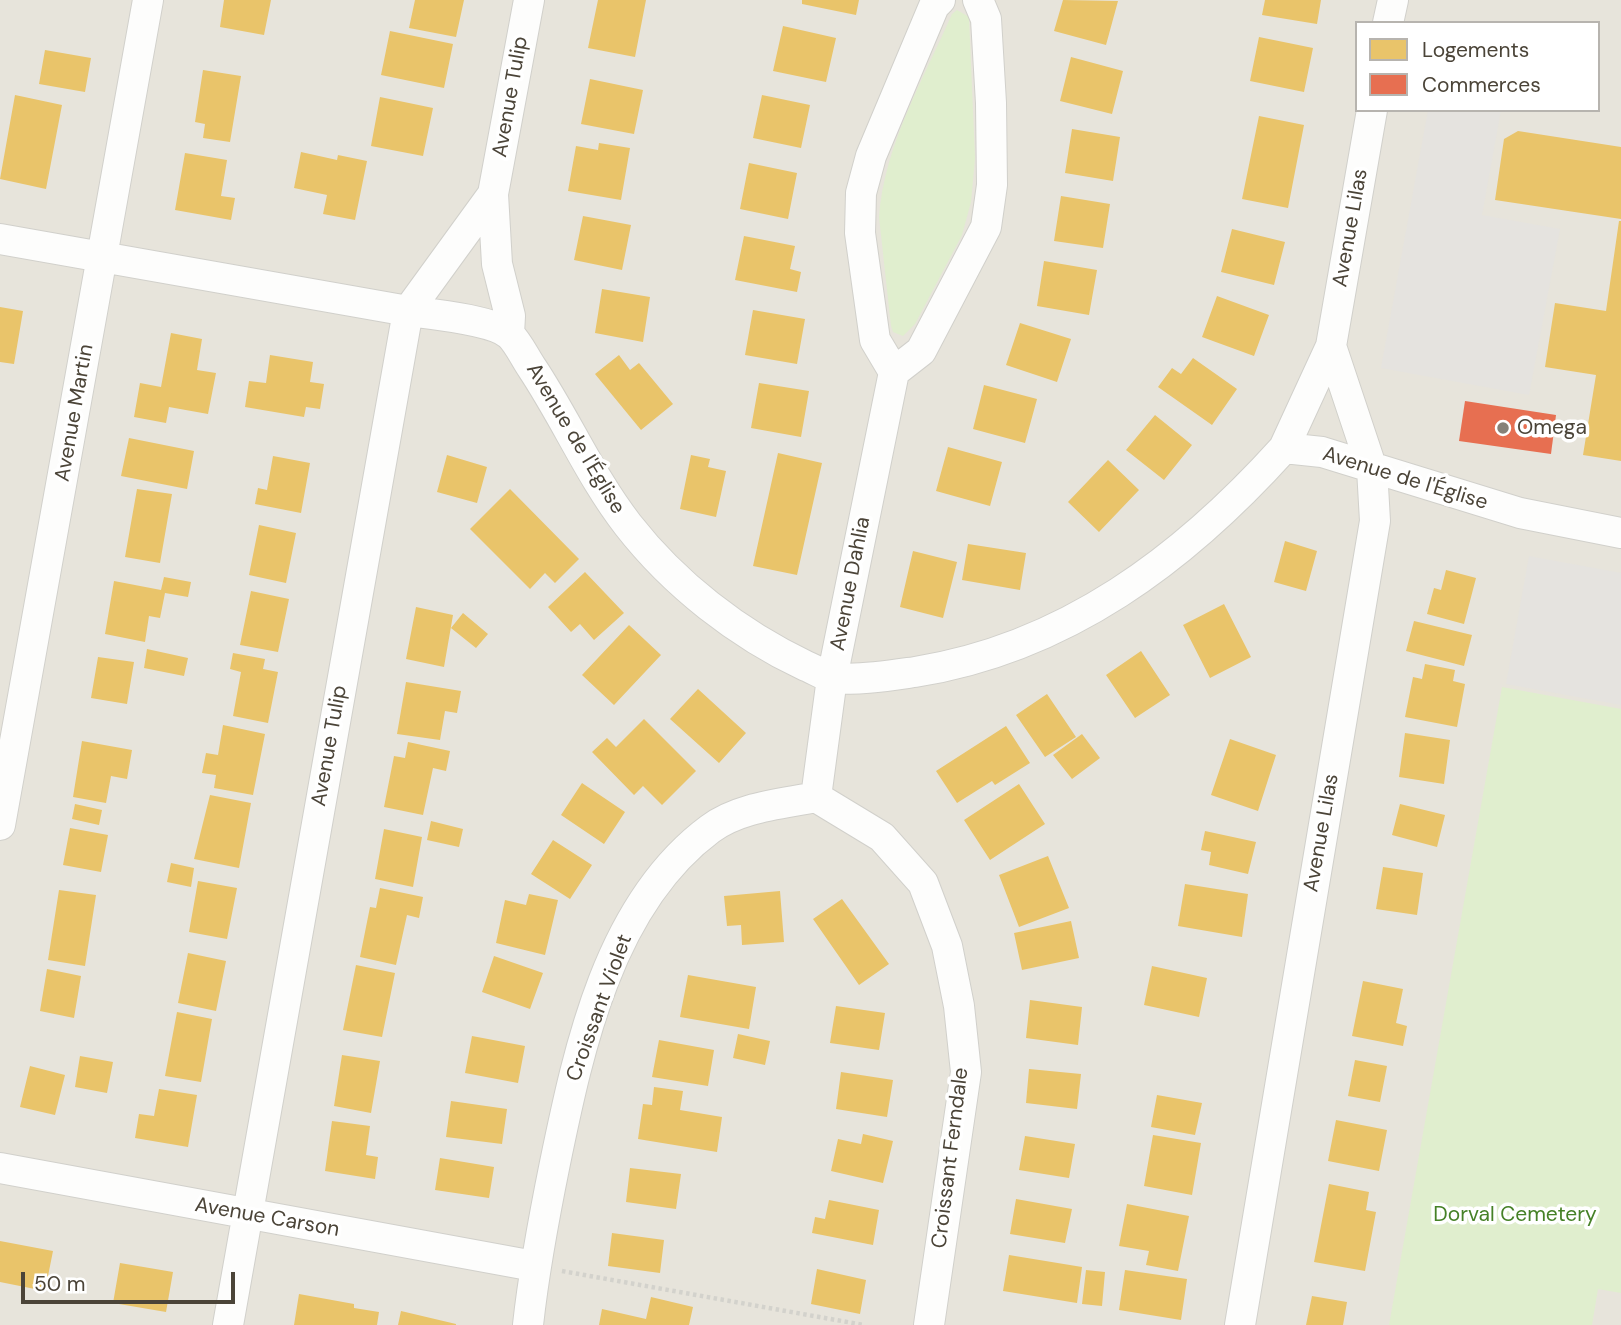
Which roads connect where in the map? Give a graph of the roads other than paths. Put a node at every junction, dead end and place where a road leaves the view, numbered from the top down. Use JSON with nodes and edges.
{"nodes":[{"id":1,"x":148,"y":0,"type":"edge"},
{"id":2,"x":529,"y":0,"type":"edge"},
{"id":3,"x":940,"y":0,"type":"edge"},
{"id":4,"x":978,"y":0,"type":"edge"},
{"id":5,"x":1393,"y":0,"type":"edge"},
{"id":6,"x":1388,"y":21,"type":"edge"},
{"id":7,"x":1372,"y":112,"type":"edge"},
{"id":8,"x":493,"y":194,"type":"junction"},
{"id":9,"x":0,"y":239,"type":"edge"},
{"id":10,"x":103,"y":258,"type":"junction"},
{"id":11,"x":408,"y":311,"type":"junction"},
{"id":12,"x":509,"y":334,"type":"junction"},
{"id":13,"x":1331,"y":346,"type":"junction"},
{"id":14,"x":894,"y":372,"type":"junction"},
{"id":15,"x":1284,"y":448,"type":"junction"},
{"id":16,"x":1372,"y":469,"type":"junction"},
{"id":17,"x":1621,"y":533,"type":"edge"},
{"id":18,"x":832,"y":678,"type":"junction"},
{"id":19,"x":816,"y":797,"type":"junction"},
{"id":20,"x":0,"y":825,"type":"edge"},
{"id":21,"x":0,"y":1168,"type":"edge"},
{"id":22,"x":246,"y":1214,"type":"junction"},
{"id":23,"x":534,"y":1266,"type":"junction"},
{"id":24,"x":228,"y":1325,"type":"edge"},
{"id":25,"x":528,"y":1325,"type":"edge"},
{"id":26,"x":929,"y":1325,"type":"edge"},
{"id":27,"x":1240,"y":1325,"type":"edge"}],
"edges":[{"from":1,"to":10,"type":"street","name":"Avenue Martin"},
{"from":2,"to":8,"type":"street","name":"Avenue Tulip"},
{"from":3,"to":14,"type":"street"},
{"from":4,"to":14,"type":"street"},
{"from":5,"to":6,"type":"street"},
{"from":7,"to":13,"type":"street","name":"Avenue Lilas"},
{"from":8,"to":11,"type":"street","name":"Avenue Tulip"},
{"from":8,"to":12,"type":"street","name":"Avenue Tulip"},
{"from":9,"to":10,"type":"street"},
{"from":10,"to":11,"type":"street"},
{"from":10,"to":20,"type":"street","name":"Avenue Martin"},
{"from":11,"to":12,"type":"street"},
{"from":11,"to":22,"type":"street","name":"Avenue Tulip"},
{"from":12,"to":18,"type":"street","name":"Avenue de l'Église"},
{"from":13,"to":15,"type":"street","name":"Avenue Lilas"},
{"from":13,"to":16,"type":"street","name":"Avenue Lilas"},
{"from":14,"to":18,"type":"street","name":"Avenue Dahlia"},
{"from":15,"to":16,"type":"street","name":"Avenue de l'Église"},
{"from":15,"to":18,"type":"street","name":"Avenue de l'Église"},
{"from":16,"to":17,"type":"street","name":"Avenue de l'Église"},
{"from":16,"to":27,"type":"street","name":"Avenue Lilas"},
{"from":18,"to":19,"type":"street","name":"Avenue Dahlia"},
{"from":19,"to":23,"type":"street","name":"Croissant Violet"},
{"from":19,"to":26,"type":"street","name":"Croissant Ferndale"},
{"from":21,"to":22,"type":"street","name":"Avenue Carson"},
{"from":22,"to":23,"type":"street","name":"Avenue Carson"},
{"from":22,"to":24,"type":"street","name":"Avenue Tulip"},
{"from":23,"to":25,"type":"street","name":"Croissant Violet"}]}
